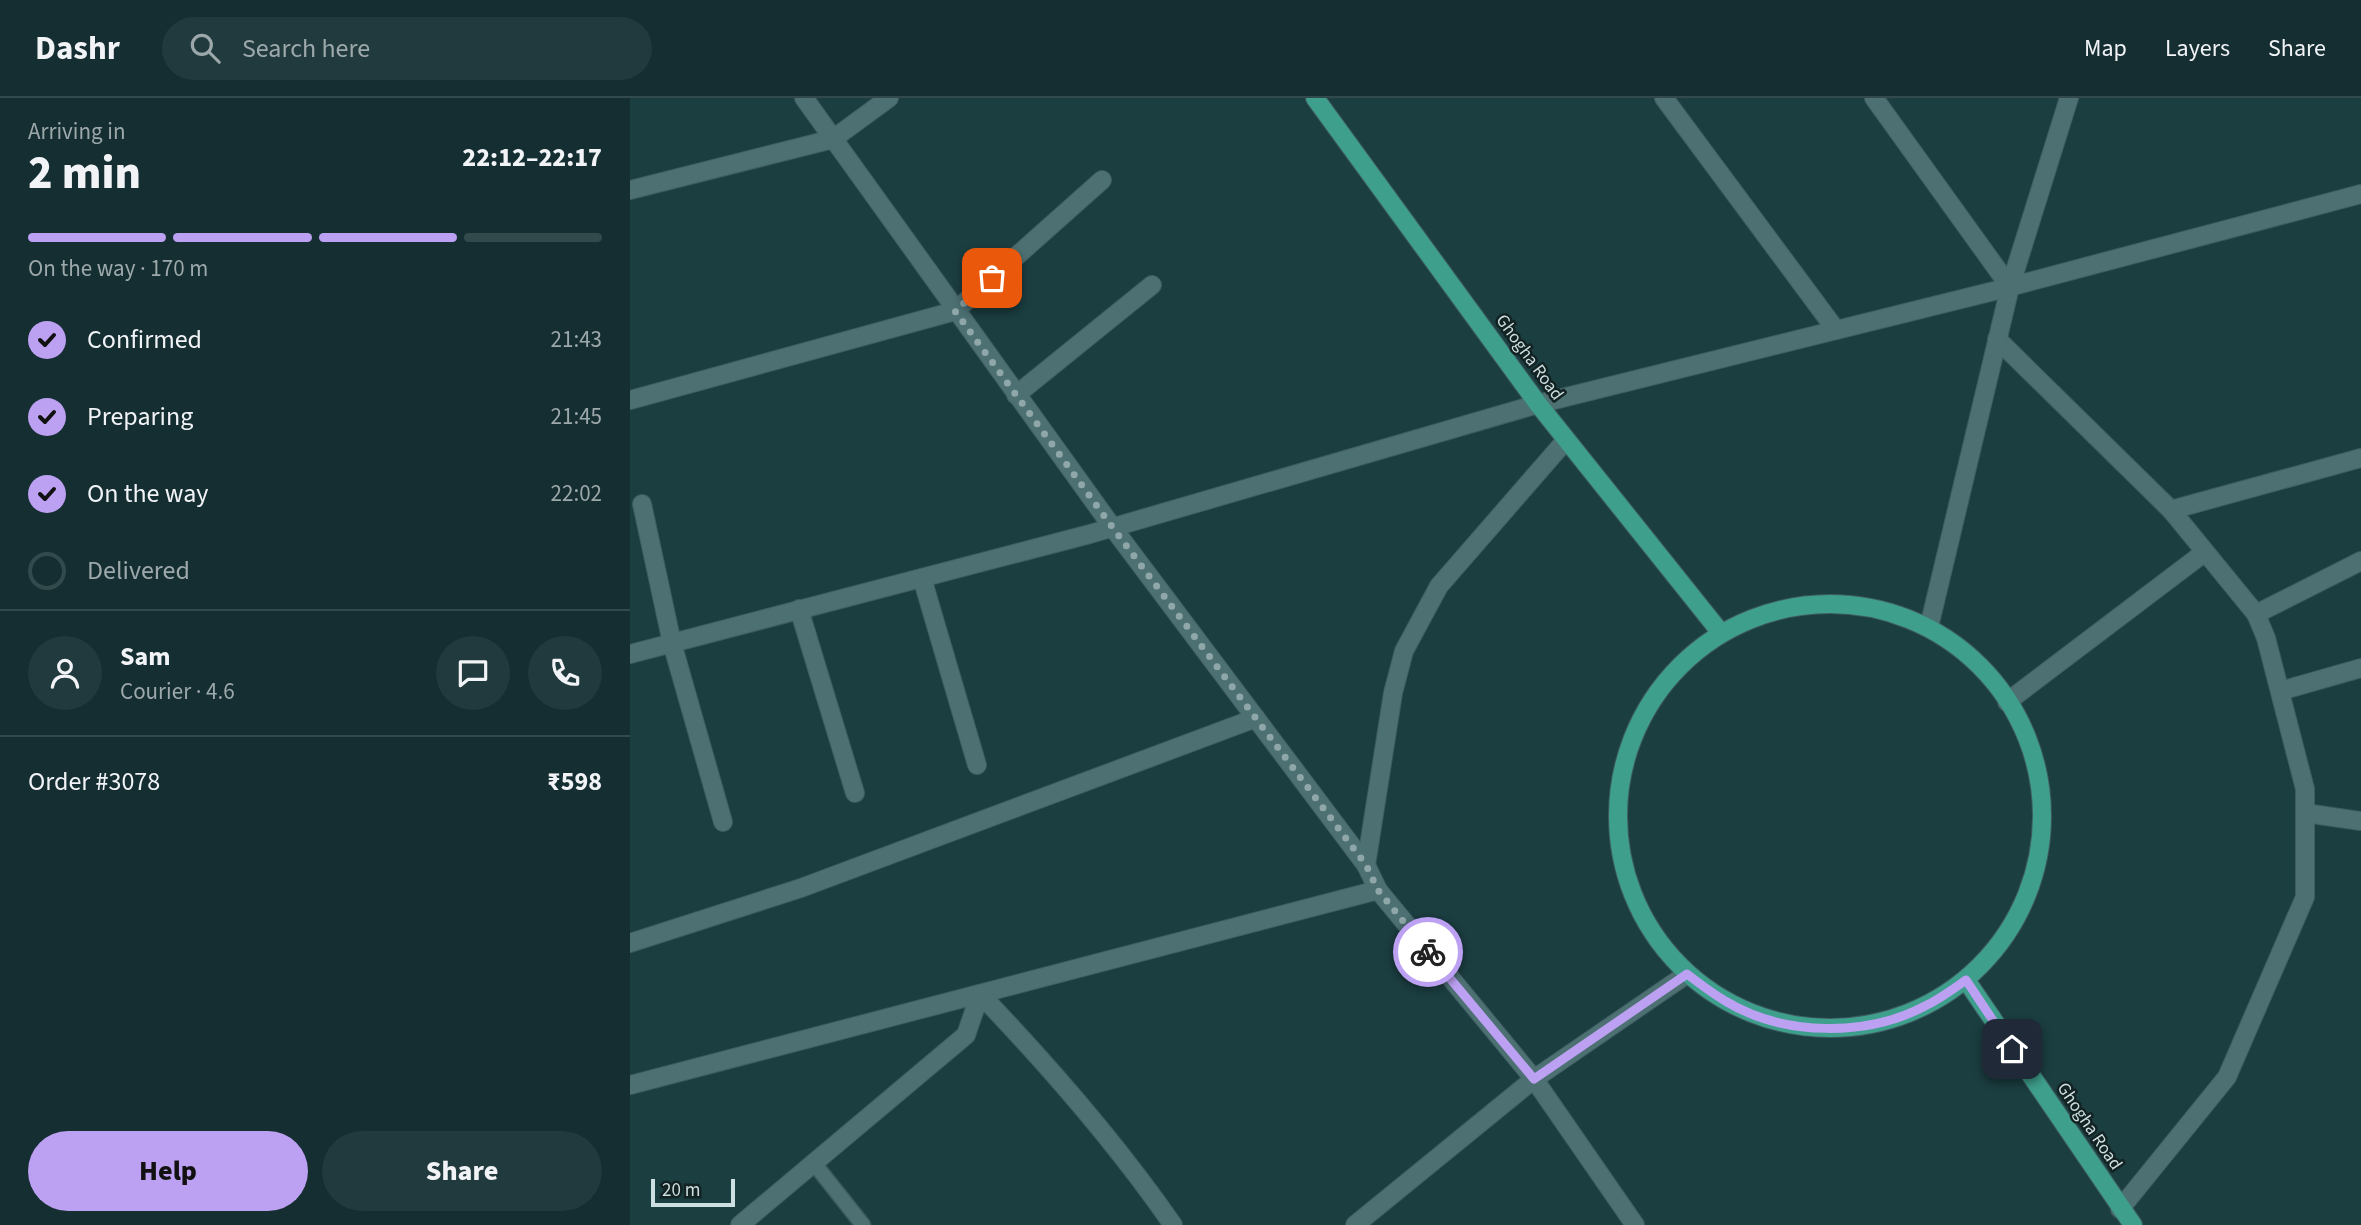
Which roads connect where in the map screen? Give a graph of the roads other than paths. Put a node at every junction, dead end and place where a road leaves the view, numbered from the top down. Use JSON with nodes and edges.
{"nodes":[{"id":1,"x":804,"y":98,"type":"edge"},
{"id":2,"x":889,"y":98,"type":"edge"},
{"id":3,"x":1315,"y":98,"type":"edge"},
{"id":4,"x":1664,"y":98,"type":"edge"},
{"id":5,"x":1874,"y":98,"type":"edge"},
{"id":6,"x":2072,"y":100,"type":"edge"},
{"id":7,"x":833,"y":139,"type":"junction"},
{"id":8,"x":1102,"y":180,"type":"dead end"},
{"id":9,"x":630,"y":190,"type":"edge"},
{"id":10,"x":2361,"y":194,"type":"edge"},
{"id":11,"x":1152,"y":285,"type":"dead end"},
{"id":12,"x":2010,"y":287,"type":"junction"},
{"id":13,"x":955,"y":311,"type":"junction"},
{"id":14,"x":1836,"y":330,"type":"junction"},
{"id":15,"x":1997,"y":339,"type":"junction"},
{"id":16,"x":1016,"y":395,"type":"junction"},
{"id":17,"x":630,"y":400,"type":"edge"},
{"id":18,"x":1538,"y":404,"type":"junction"},
{"id":19,"x":1566,"y":440,"type":"junction"},
{"id":20,"x":2361,"y":458,"type":"edge"},
{"id":21,"x":642,"y":504,"type":"dead end"},
{"id":22,"x":2171,"y":510,"type":"junction"},
{"id":23,"x":1113,"y":528,"type":"junction"},
{"id":24,"x":2205,"y":552,"type":"junction"},
{"id":25,"x":2361,"y":561,"type":"edge"},
{"id":26,"x":922,"y":578,"type":"junction"},
{"id":27,"x":799,"y":609,"type":"junction"},
{"id":28,"x":2256,"y":614,"type":"junction"},
{"id":29,"x":1929,"y":627,"type":"junction"},
{"id":30,"x":1721,"y":633,"type":"junction"},
{"id":31,"x":672,"y":643,"type":"junction"},
{"id":32,"x":630,"y":654,"type":"edge"},
{"id":33,"x":2361,"y":667,"type":"edge"},
{"id":34,"x":2280,"y":691,"type":"junction"},
{"id":35,"x":2007,"y":702,"type":"junction"},
{"id":36,"x":1256,"y":718,"type":"junction"},
{"id":37,"x":977,"y":765,"type":"dead end"},
{"id":38,"x":855,"y":793,"type":"dead end"},
{"id":39,"x":2305,"y":813,"type":"junction"},
{"id":40,"x":2361,"y":821,"type":"edge"},
{"id":41,"x":723,"y":822,"type":"dead end"},
{"id":42,"x":1366,"y":865,"type":"junction"},
{"id":43,"x":1378,"y":890,"type":"junction"},
{"id":44,"x":630,"y":943,"type":"edge"},
{"id":45,"x":1687,"y":974,"type":"junction"},
{"id":46,"x":1966,"y":980,"type":"junction"},
{"id":47,"x":980,"y":994,"type":"junction"},
{"id":48,"x":1534,"y":1079,"type":"junction"},
{"id":49,"x":630,"y":1085,"type":"edge"},
{"id":50,"x":813,"y":1162,"type":"junction"},
{"id":51,"x":2120,"y":1209,"type":"junction"},
{"id":52,"x":740,"y":1225,"type":"edge"},
{"id":53,"x":863,"y":1225,"type":"edge"},
{"id":54,"x":1173,"y":1225,"type":"edge"},
{"id":55,"x":1355,"y":1225,"type":"edge"},
{"id":56,"x":1635,"y":1225,"type":"edge"},
{"id":57,"x":2133,"y":1225,"type":"edge"}],
"edges":[{"from":1,"to":7,"type":"street"},
{"from":2,"to":7,"type":"street"},
{"from":3,"to":18,"type":"main road","name":"Ghogha Road"},
{"from":4,"to":14,"type":"street"},
{"from":5,"to":12,"type":"street"},
{"from":6,"to":12,"type":"street"},
{"from":7,"to":9,"type":"street"},
{"from":7,"to":13,"type":"street"},
{"from":8,"to":13,"type":"street"},
{"from":10,"to":12,"type":"street"},
{"from":11,"to":16,"type":"street"},
{"from":12,"to":14,"type":"street"},
{"from":12,"to":15,"type":"street"},
{"from":13,"to":16,"type":"street"},
{"from":13,"to":17,"type":"street"},
{"from":14,"to":18,"type":"street"},
{"from":15,"to":22,"type":"street"},
{"from":15,"to":29,"type":"street"},
{"from":16,"to":23,"type":"street"},
{"from":18,"to":19,"type":"main road","name":"Ghogha Road"},
{"from":18,"to":23,"type":"street"},
{"from":19,"to":30,"type":"main road","name":"Ghogha Road"},
{"from":19,"to":42,"type":"street"},
{"from":20,"to":22,"type":"street"},
{"from":21,"to":31,"type":"street"},
{"from":22,"to":24,"type":"street"},
{"from":23,"to":26,"type":"street"},
{"from":23,"to":36,"type":"street"},
{"from":24,"to":28,"type":"street"},
{"from":24,"to":35,"type":"street"},
{"from":25,"to":28,"type":"street"},
{"from":26,"to":27,"type":"street"},
{"from":26,"to":37,"type":"street"},
{"from":27,"to":31,"type":"street"},
{"from":27,"to":38,"type":"street"},
{"from":28,"to":34,"type":"street"},
{"from":29,"to":30,"type":"main road"},
{"from":29,"to":35,"type":"main road"},
{"from":30,"to":45,"type":"main road"},
{"from":31,"to":32,"type":"street"},
{"from":31,"to":41,"type":"street"},
{"from":33,"to":34,"type":"street"},
{"from":34,"to":39,"type":"street"},
{"from":35,"to":46,"type":"main road"},
{"from":36,"to":42,"type":"street"},
{"from":36,"to":44,"type":"street"},
{"from":39,"to":40,"type":"street"},
{"from":39,"to":51,"type":"street"},
{"from":42,"to":43,"type":"street"},
{"from":43,"to":47,"type":"street"},
{"from":43,"to":48,"type":"street"},
{"from":45,"to":46,"type":"main road"},
{"from":45,"to":48,"type":"street"},
{"from":46,"to":51,"type":"main road","name":"Ghogha Road"},
{"from":47,"to":49,"type":"street"},
{"from":47,"to":50,"type":"street"},
{"from":47,"to":54,"type":"street"},
{"from":48,"to":55,"type":"street"},
{"from":48,"to":56,"type":"street"},
{"from":50,"to":52,"type":"street"},
{"from":50,"to":53,"type":"lane"},
{"from":51,"to":57,"type":"main road","name":"Ghogha Road"}]}
